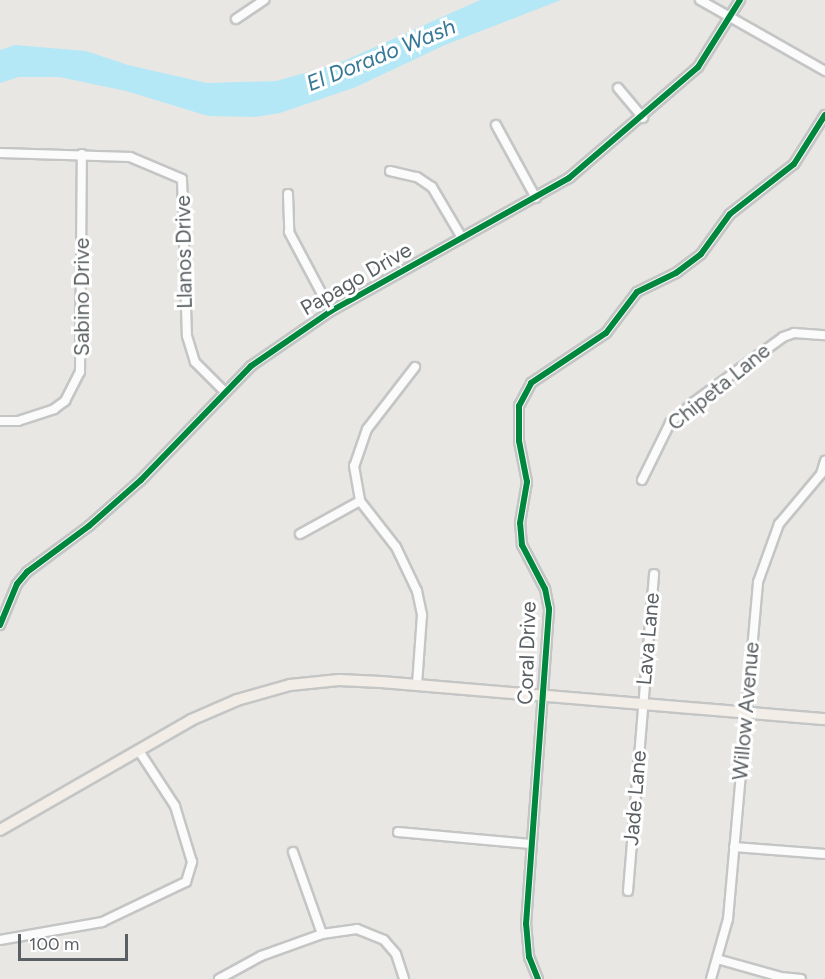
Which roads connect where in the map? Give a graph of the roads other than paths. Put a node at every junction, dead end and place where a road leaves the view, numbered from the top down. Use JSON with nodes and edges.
{"nodes":[{"id":1,"x":264,"y":0,"type":"edge"},
{"id":2,"x":700,"y":0,"type":"edge"},
{"id":3,"x":740,"y":0,"type":"edge"},
{"id":4,"x":731,"y":18,"type":"junction"},
{"id":5,"x":236,"y":19,"type":"dead end"},
{"id":6,"x":825,"y":71,"type":"edge"},
{"id":7,"x":618,"y":88,"type":"dead end"},
{"id":8,"x":825,"y":115,"type":"edge"},
{"id":9,"x":644,"y":118,"type":"junction"},
{"id":10,"x":496,"y":125,"type":"dead end"},
{"id":11,"x":0,"y":153,"type":"edge"},
{"id":12,"x":82,"y":154,"type":"junction"},
{"id":13,"x":390,"y":171,"type":"dead end"},
{"id":14,"x":288,"y":194,"type":"dead end"},
{"id":15,"x":536,"y":198,"type":"junction"},
{"id":16,"x":462,"y":238,"type":"junction"},
{"id":17,"x":331,"y":311,"type":"junction"},
{"id":18,"x":825,"y":335,"type":"edge"},
{"id":19,"x":415,"y":367,"type":"dead end"},
{"id":20,"x":224,"y":391,"type":"junction"},
{"id":21,"x":0,"y":421,"type":"edge"},
{"id":22,"x":825,"y":461,"type":"edge"},
{"id":23,"x":642,"y":480,"type":"dead end"},
{"id":24,"x":360,"y":501,"type":"junction"},
{"id":25,"x":300,"y":534,"type":"dead end"},
{"id":26,"x":654,"y":574,"type":"dead end"},
{"id":27,"x":0,"y":625,"type":"edge"},
{"id":28,"x":417,"y":685,"type":"junction"},
{"id":29,"x":543,"y":696,"type":"junction"},
{"id":30,"x":643,"y":704,"type":"junction"},
{"id":31,"x":746,"y":712,"type":"junction"},
{"id":32,"x":825,"y":719,"type":"edge"},
{"id":33,"x":139,"y":751,"type":"junction"},
{"id":34,"x":0,"y":830,"type":"edge"},
{"id":35,"x":398,"y":832,"type":"dead end"},
{"id":36,"x":530,"y":844,"type":"junction"},
{"id":37,"x":734,"y":847,"type":"junction"},
{"id":38,"x":293,"y":852,"type":"dead end"},
{"id":39,"x":825,"y":854,"type":"edge"},
{"id":40,"x":628,"y":891,"type":"dead end"},
{"id":41,"x":322,"y":934,"type":"junction"},
{"id":42,"x":0,"y":940,"type":"edge"},
{"id":43,"x":717,"y":959,"type":"junction"},
{"id":44,"x":219,"y":979,"type":"edge"},
{"id":45,"x":404,"y":979,"type":"edge"},
{"id":46,"x":538,"y":979,"type":"edge"},
{"id":47,"x":711,"y":979,"type":"edge"},
{"id":48,"x":801,"y":979,"type":"edge"}],
"edges":[{"from":1,"to":5,"type":"street"},
{"from":2,"to":4,"type":"street"},
{"from":3,"to":4,"type":"street","name":"Papago Drive"},
{"from":4,"to":6,"type":"street"},
{"from":4,"to":9,"type":"street","name":"Papago Drive"},
{"from":7,"to":9,"type":"street"},
{"from":8,"to":29,"type":"street","name":"Coral Drive"},
{"from":9,"to":15,"type":"street","name":"Papago Drive"},
{"from":10,"to":15,"type":"street"},
{"from":11,"to":12,"type":"street","name":"Llanos Drive"},
{"from":12,"to":20,"type":"street","name":"Llanos Drive"},
{"from":12,"to":21,"type":"street","name":"Sabino Drive"},
{"from":13,"to":16,"type":"street"},
{"from":14,"to":17,"type":"street"},
{"from":15,"to":16,"type":"street","name":"Papago Drive"},
{"from":16,"to":17,"type":"street","name":"Papago Drive"},
{"from":17,"to":20,"type":"street","name":"Papago Drive"},
{"from":18,"to":23,"type":"street","name":"Chipeta Lane"},
{"from":19,"to":24,"type":"street"},
{"from":20,"to":27,"type":"street","name":"Papago Drive"},
{"from":22,"to":31,"type":"street","name":"Willow Avenue"},
{"from":24,"to":25,"type":"street"},
{"from":24,"to":28,"type":"street"},
{"from":26,"to":30,"type":"street","name":"Lava Lane"},
{"from":28,"to":29,"type":"main road"},
{"from":28,"to":33,"type":"main road"},
{"from":29,"to":30,"type":"main road"},
{"from":29,"to":36,"type":"street","name":"Coral Drive"},
{"from":30,"to":31,"type":"main road"},
{"from":30,"to":40,"type":"street","name":"Jade Lane"},
{"from":31,"to":32,"type":"main road"},
{"from":31,"to":37,"type":"street","name":"Willow Avenue"},
{"from":33,"to":34,"type":"main road"},
{"from":33,"to":42,"type":"street"},
{"from":35,"to":36,"type":"street"},
{"from":36,"to":46,"type":"street","name":"Coral Drive"},
{"from":37,"to":39,"type":"street"},
{"from":37,"to":43,"type":"street","name":"Willow Avenue"},
{"from":38,"to":41,"type":"street"},
{"from":41,"to":44,"type":"street"},
{"from":41,"to":45,"type":"street"},
{"from":43,"to":47,"type":"street","name":"Willow Avenue"},
{"from":43,"to":48,"type":"street"}]}
